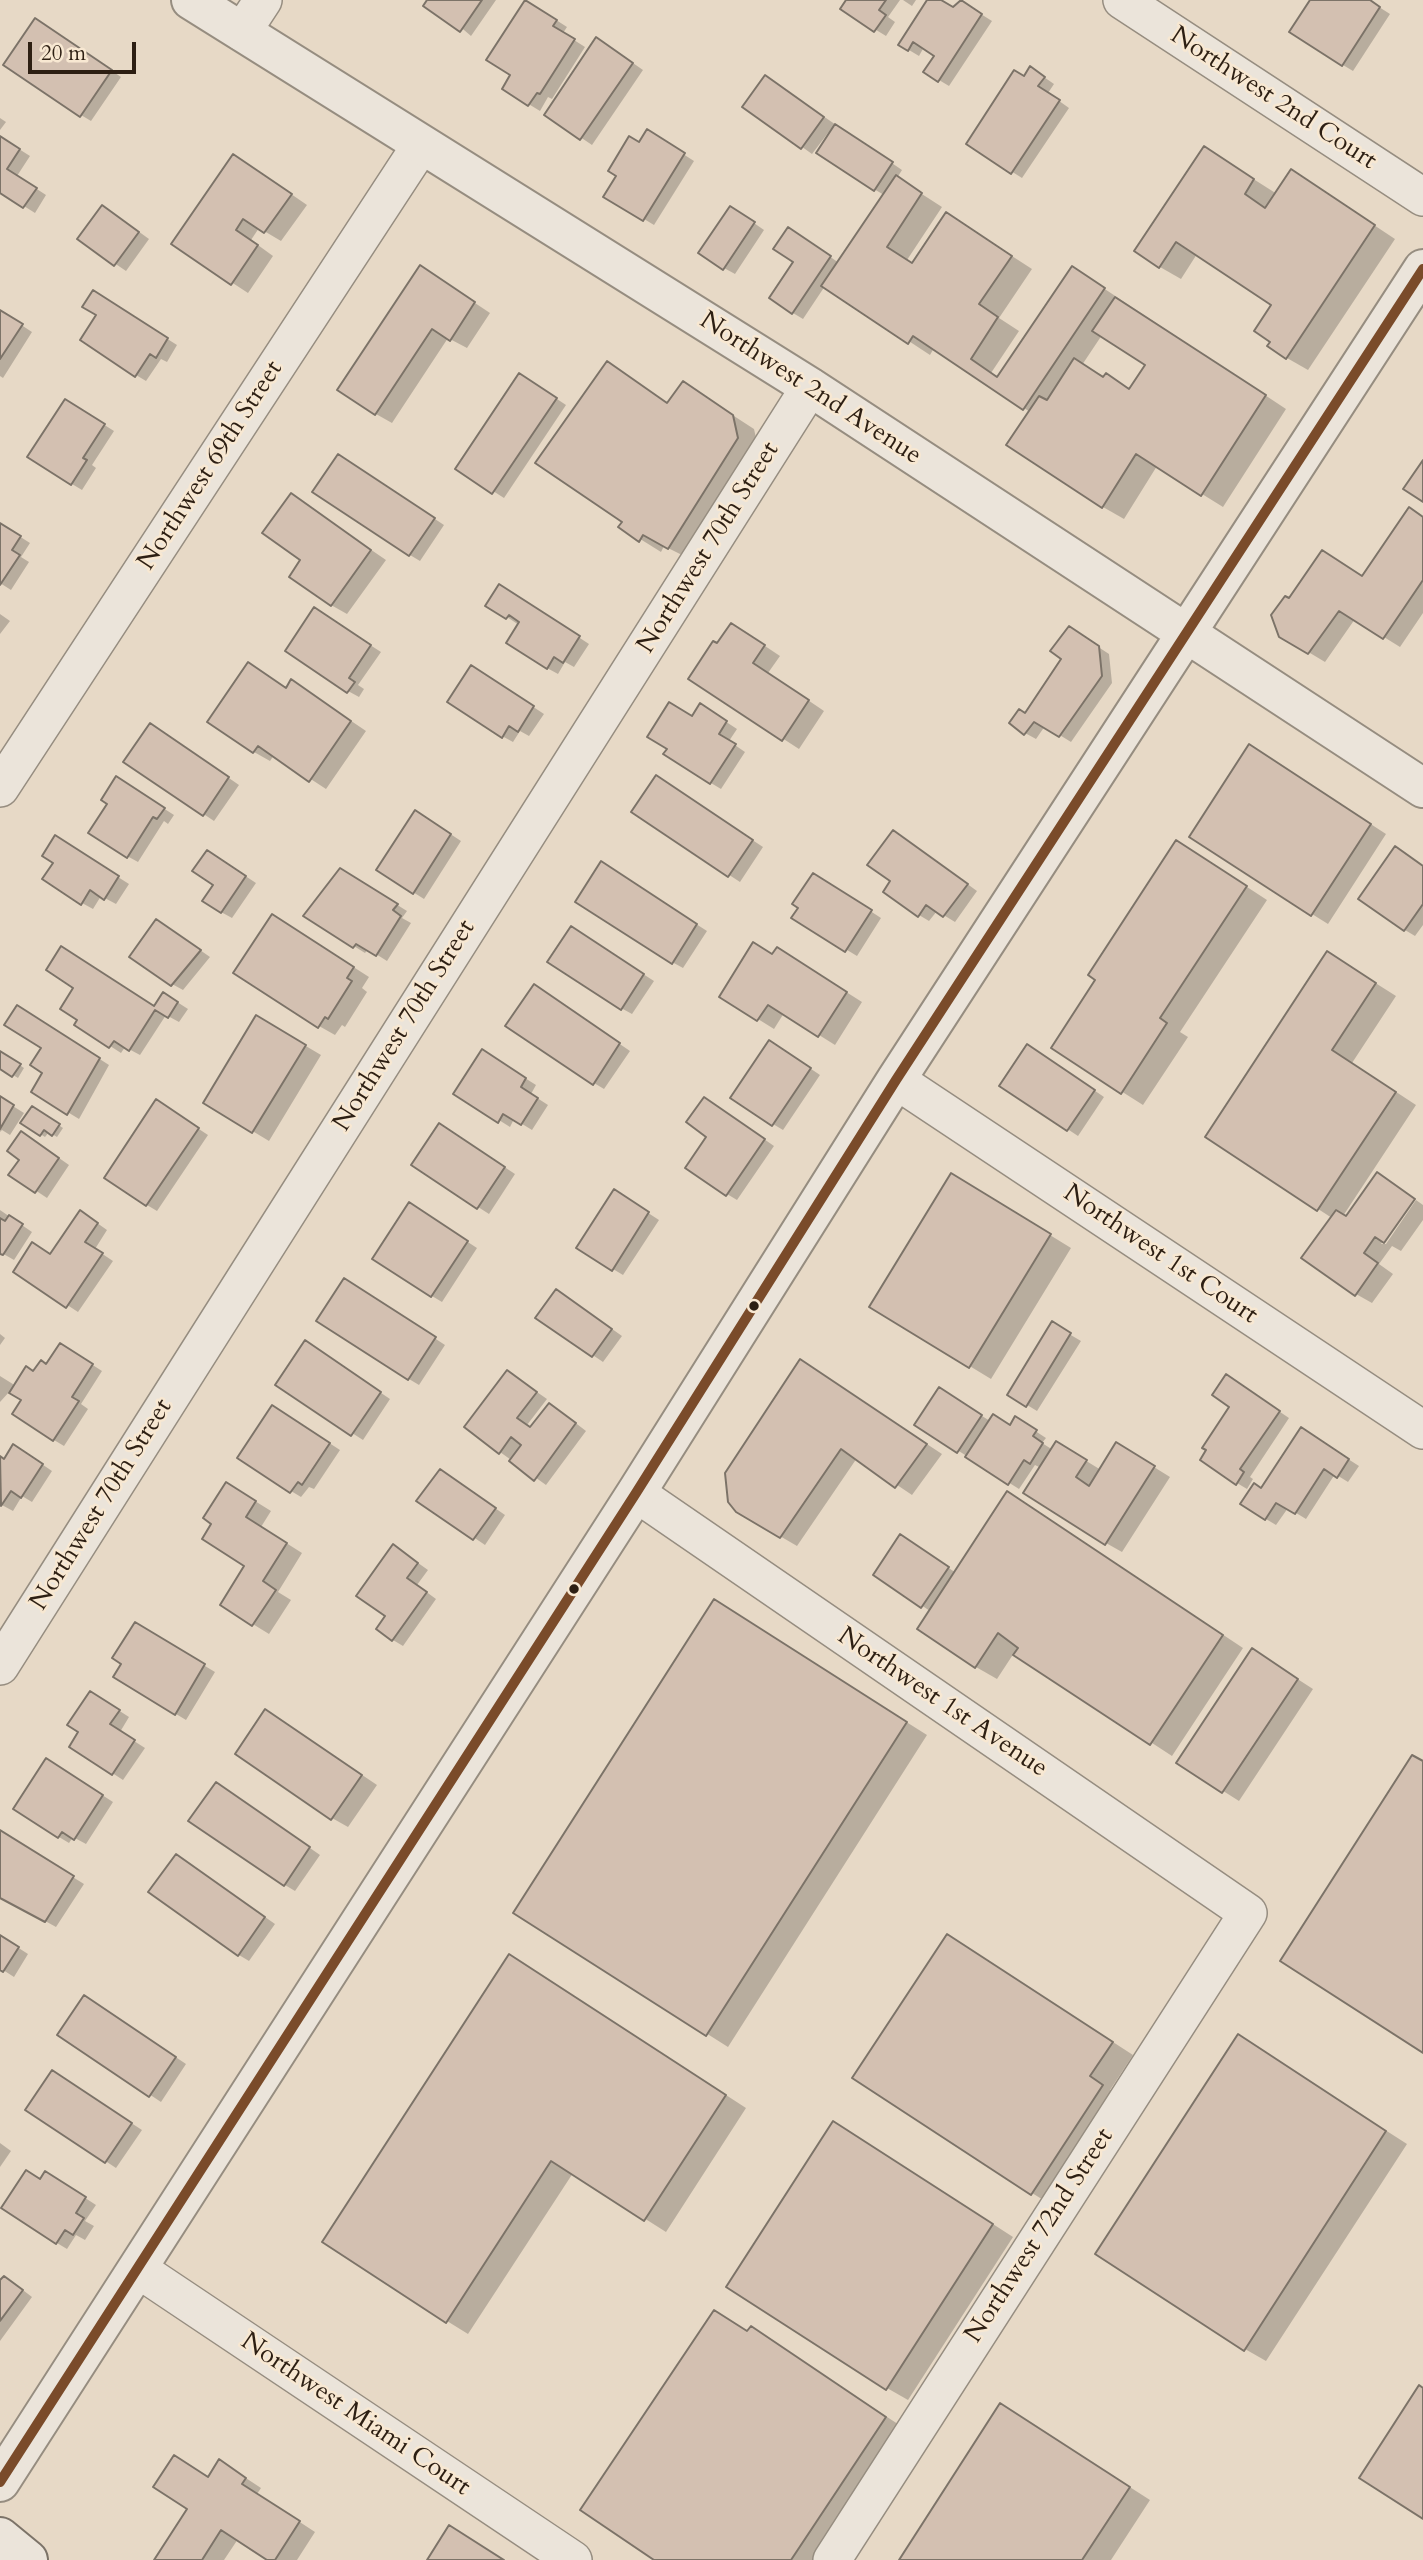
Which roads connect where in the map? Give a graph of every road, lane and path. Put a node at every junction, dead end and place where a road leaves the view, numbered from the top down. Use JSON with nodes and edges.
{"nodes":[{"id":1,"x":191,"y":0,"type":"edge"},
{"id":2,"x":263,"y":0,"type":"edge"},
{"id":3,"x":1122,"y":0,"type":"edge"},
{"id":4,"x":242,"y":32,"type":"junction"},
{"id":5,"x":421,"y":145,"type":"junction"},
{"id":6,"x":1423,"y":197,"type":"edge"},
{"id":7,"x":1423,"y":269,"type":"edge"},
{"id":8,"x":810,"y":387,"type":"junction"},
{"id":9,"x":1184,"y":634,"type":"junction"},
{"id":10,"x":0,"y":788,"type":"edge"},
{"id":11,"x":1423,"y":788,"type":"edge"},
{"id":12,"x":896,"y":1080,"type":"junction"},
{"id":13,"x":1423,"y":1430,"type":"edge"},
{"id":14,"x":636,"y":1493,"type":"junction"},
{"id":15,"x":0,"y":1666,"type":"edge"},
{"id":16,"x":1248,"y":1913,"type":"joint"},
{"id":17,"x":138,"y":2269,"type":"junction"},
{"id":18,"x":0,"y":2482,"type":"edge"},
{"id":19,"x":0,"y":2537,"type":"edge"},
{"id":20,"x":28,"y":2560,"type":"edge"},
{"id":21,"x":573,"y":2560,"type":"edge"},
{"id":22,"x":832,"y":2560,"type":"edge"}],
"edges":[{"from":1,"to":4,"type":"street","name":"Northwest 2nd Avenue"},
{"from":2,"to":4,"type":"street"},
{"from":3,"to":6,"type":"street","name":"Northwest 2nd Court"},
{"from":4,"to":5,"type":"street","name":"Northwest 2nd Avenue"},
{"from":5,"to":8,"type":"street","name":"Northwest 2nd Avenue"},
{"from":5,"to":10,"type":"street","name":"Northwest 69th Street"},
{"from":7,"to":9,"type":"street"},
{"from":8,"to":9,"type":"street","name":"Northwest 2nd Avenue"},
{"from":8,"to":15,"type":"street","name":"Northwest 70th Street"},
{"from":9,"to":11,"type":"street","name":"Northwest 2nd Avenue"},
{"from":9,"to":12,"type":"street"},
{"from":12,"to":13,"type":"street","name":"Northwest 1st Court"},
{"from":12,"to":14,"type":"street"},
{"from":14,"to":16,"type":"street","name":"Northwest 1st Avenue"},
{"from":14,"to":17,"type":"street"},
{"from":16,"to":22,"type":"street","name":"Northwest 72nd Street"},
{"from":17,"to":18,"type":"street"},
{"from":17,"to":21,"type":"street","name":"Northwest Miami Court"},
{"from":19,"to":20,"type":"street"}]}
